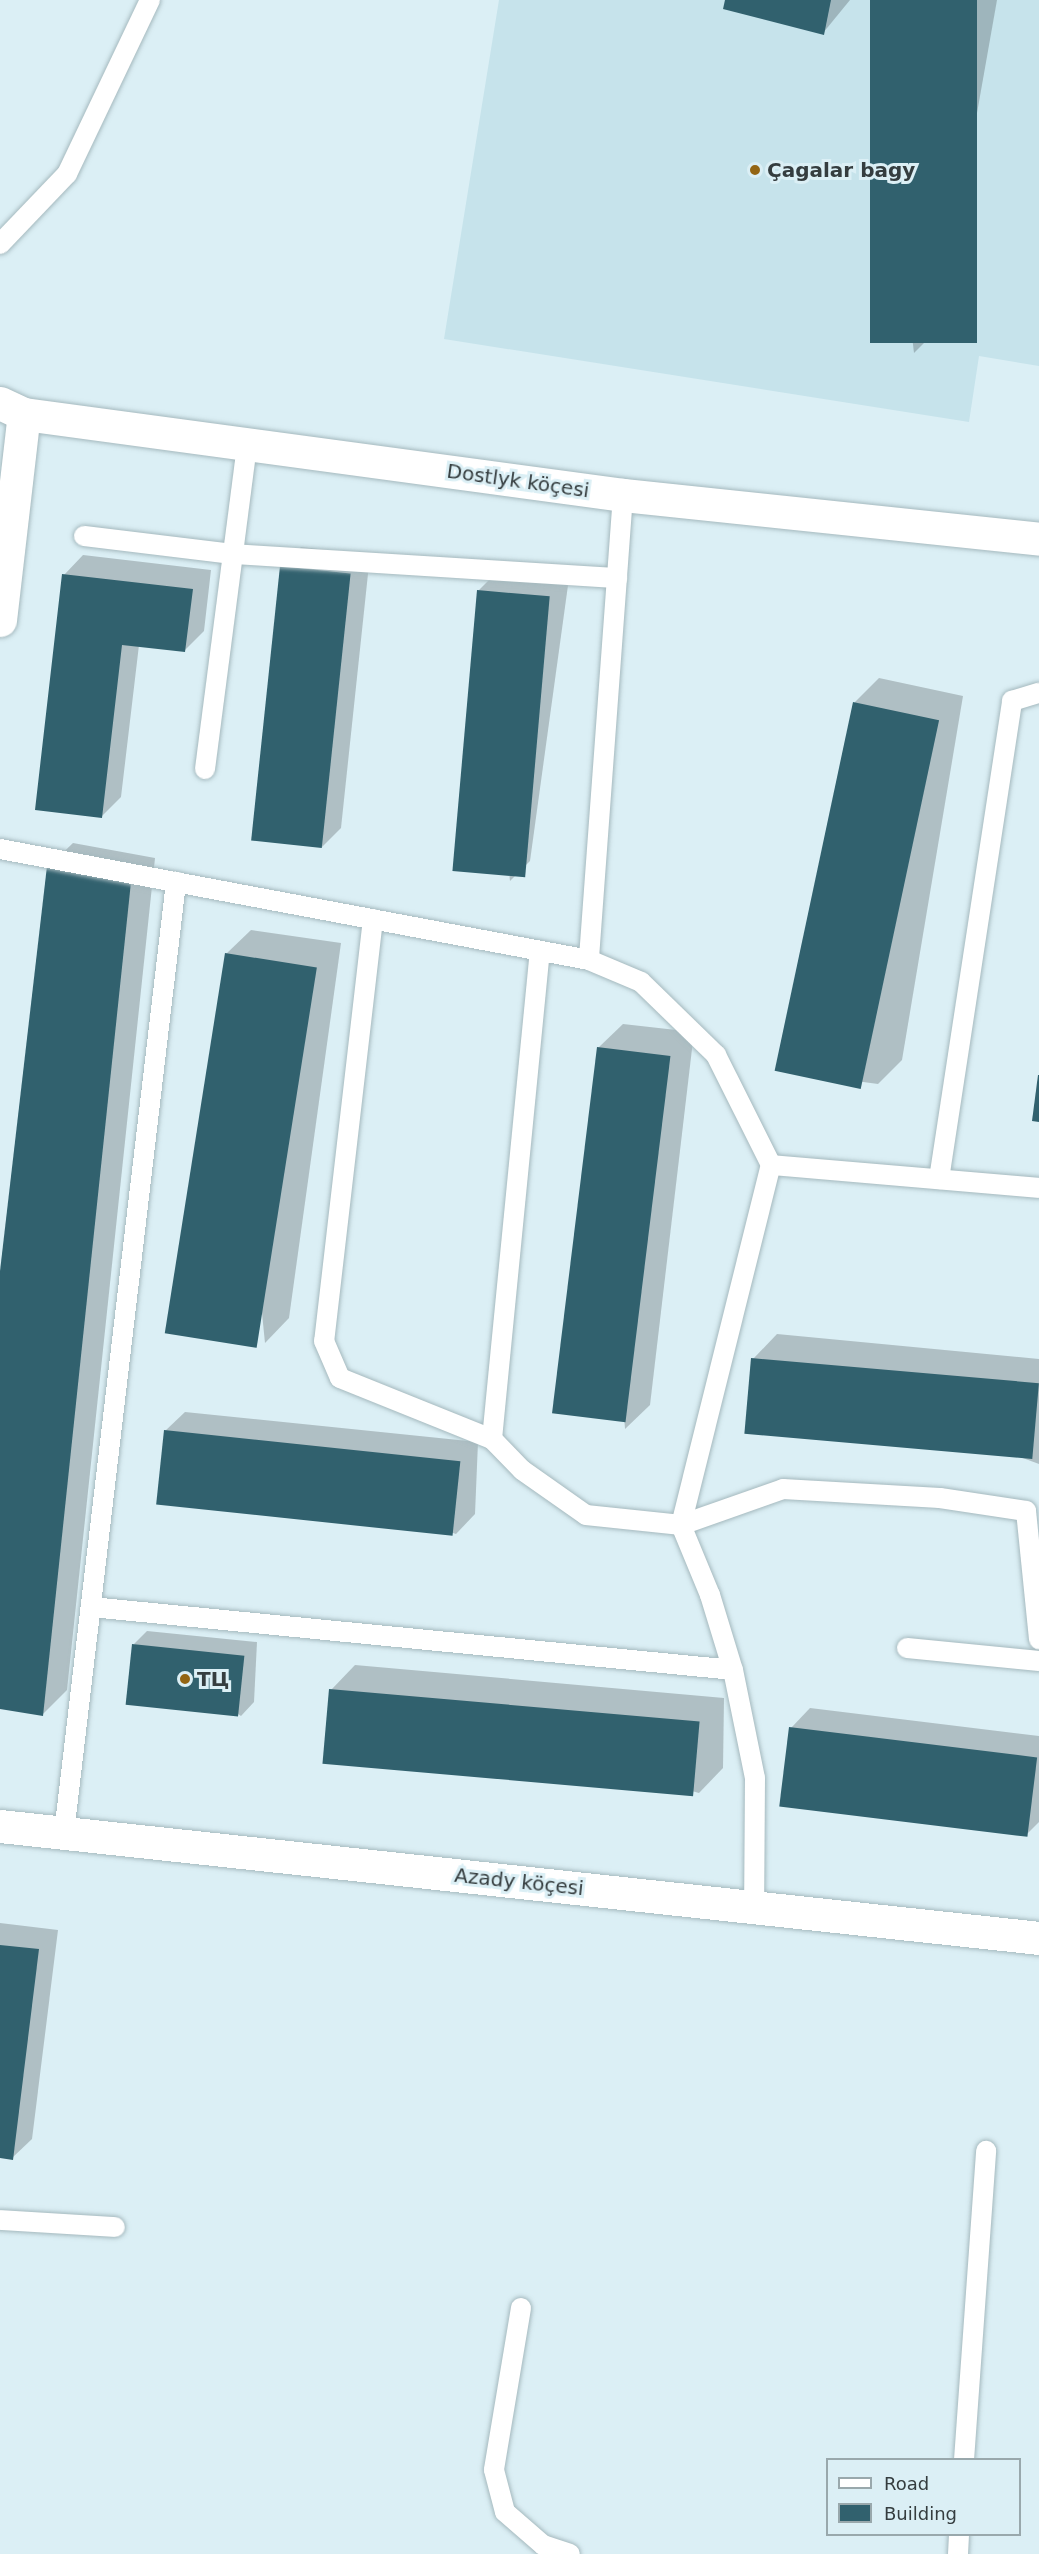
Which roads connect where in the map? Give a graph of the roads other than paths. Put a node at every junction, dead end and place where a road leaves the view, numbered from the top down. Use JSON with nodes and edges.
{"nodes":[{"id":1,"x":150,"y":0,"type":"edge"},
{"id":2,"x":0,"y":244,"type":"edge"},
{"id":3,"x":12,"y":409,"type":"edge"},
{"id":4,"x":247,"y":444,"type":"junction"},
{"id":5,"x":623,"y":495,"type":"junction"},
{"id":6,"x":1038,"y":535,"type":"edge"},
{"id":7,"x":84,"y":536,"type":"dead end"},
{"id":8,"x":233,"y":554,"type":"junction"},
{"id":9,"x":617,"y":578,"type":"junction"},
{"id":10,"x":0,"y":620,"type":"edge"},
{"id":11,"x":1039,"y":693,"type":"edge"},
{"id":12,"x":205,"y":769,"type":"dead end"},
{"id":13,"x":0,"y":849,"type":"edge"},
{"id":14,"x":176,"y":882,"type":"junction"},
{"id":15,"x":373,"y":919,"type":"junction"},
{"id":16,"x":540,"y":951,"type":"junction"},
{"id":17,"x":589,"y":960,"type":"junction"},
{"id":18,"x":771,"y":1165,"type":"junction"},
{"id":19,"x":939,"y":1179,"type":"junction"},
{"id":20,"x":1039,"y":1188,"type":"edge"},
{"id":21,"x":492,"y":1438,"type":"junction"},
{"id":22,"x":1033,"y":1511,"type":"edge"},
{"id":23,"x":681,"y":1525,"type":"junction"},
{"id":24,"x":91,"y":1607,"type":"junction"},
{"id":25,"x":1039,"y":1639,"type":"edge"},
{"id":26,"x":906,"y":1648,"type":"dead end"},
{"id":27,"x":1039,"y":1660,"type":"edge"},
{"id":28,"x":733,"y":1670,"type":"junction"},
{"id":29,"x":0,"y":1826,"type":"edge"},
{"id":30,"x":64,"y":1833,"type":"junction"},
{"id":31,"x":754,"y":1908,"type":"junction"},
{"id":32,"x":1039,"y":1938,"type":"edge"},
{"id":33,"x":986,"y":2151,"type":"dead end"},
{"id":34,"x":0,"y":2220,"type":"edge"},
{"id":35,"x":115,"y":2227,"type":"dead end"},
{"id":36,"x":521,"y":2308,"type":"dead end"},
{"id":37,"x":964,"y":2458,"type":"edge"},
{"id":38,"x":959,"y":2536,"type":"edge"},
{"id":39,"x":570,"y":2554,"type":"edge"},
{"id":40,"x":957,"y":2554,"type":"edge"}],
"edges":[{"from":1,"to":2,"type":"lane"},
{"from":3,"to":4,"type":"street","name":"Dostlyk köçesi"},
{"from":3,"to":10,"type":"street"},
{"from":4,"to":5,"type":"street","name":"Dostlyk köçesi"},
{"from":4,"to":8,"type":"lane"},
{"from":5,"to":6,"type":"street","name":"Dostlyk köçesi"},
{"from":5,"to":9,"type":"lane"},
{"from":7,"to":8,"type":"lane"},
{"from":8,"to":9,"type":"lane"},
{"from":8,"to":12,"type":"lane"},
{"from":9,"to":17,"type":"lane"},
{"from":11,"to":19,"type":"lane"},
{"from":13,"to":14,"type":"lane"},
{"from":14,"to":15,"type":"lane"},
{"from":14,"to":24,"type":"lane"},
{"from":15,"to":16,"type":"lane"},
{"from":15,"to":21,"type":"lane"},
{"from":16,"to":17,"type":"lane"},
{"from":16,"to":21,"type":"lane"},
{"from":17,"to":18,"type":"lane"},
{"from":18,"to":19,"type":"lane"},
{"from":18,"to":23,"type":"lane"},
{"from":19,"to":20,"type":"lane"},
{"from":21,"to":23,"type":"lane"},
{"from":22,"to":23,"type":"lane"},
{"from":22,"to":25,"type":"lane"},
{"from":23,"to":28,"type":"lane"},
{"from":24,"to":28,"type":"lane"},
{"from":24,"to":30,"type":"lane"},
{"from":26,"to":27,"type":"lane"},
{"from":28,"to":31,"type":"lane"},
{"from":29,"to":30,"type":"street","name":"Azady köçesi"},
{"from":30,"to":31,"type":"street","name":"Azady köçesi"},
{"from":31,"to":32,"type":"street","name":"Azady köçesi"},
{"from":33,"to":37,"type":"lane"},
{"from":34,"to":35,"type":"lane"},
{"from":36,"to":39,"type":"lane"},
{"from":38,"to":40,"type":"lane"}]}
